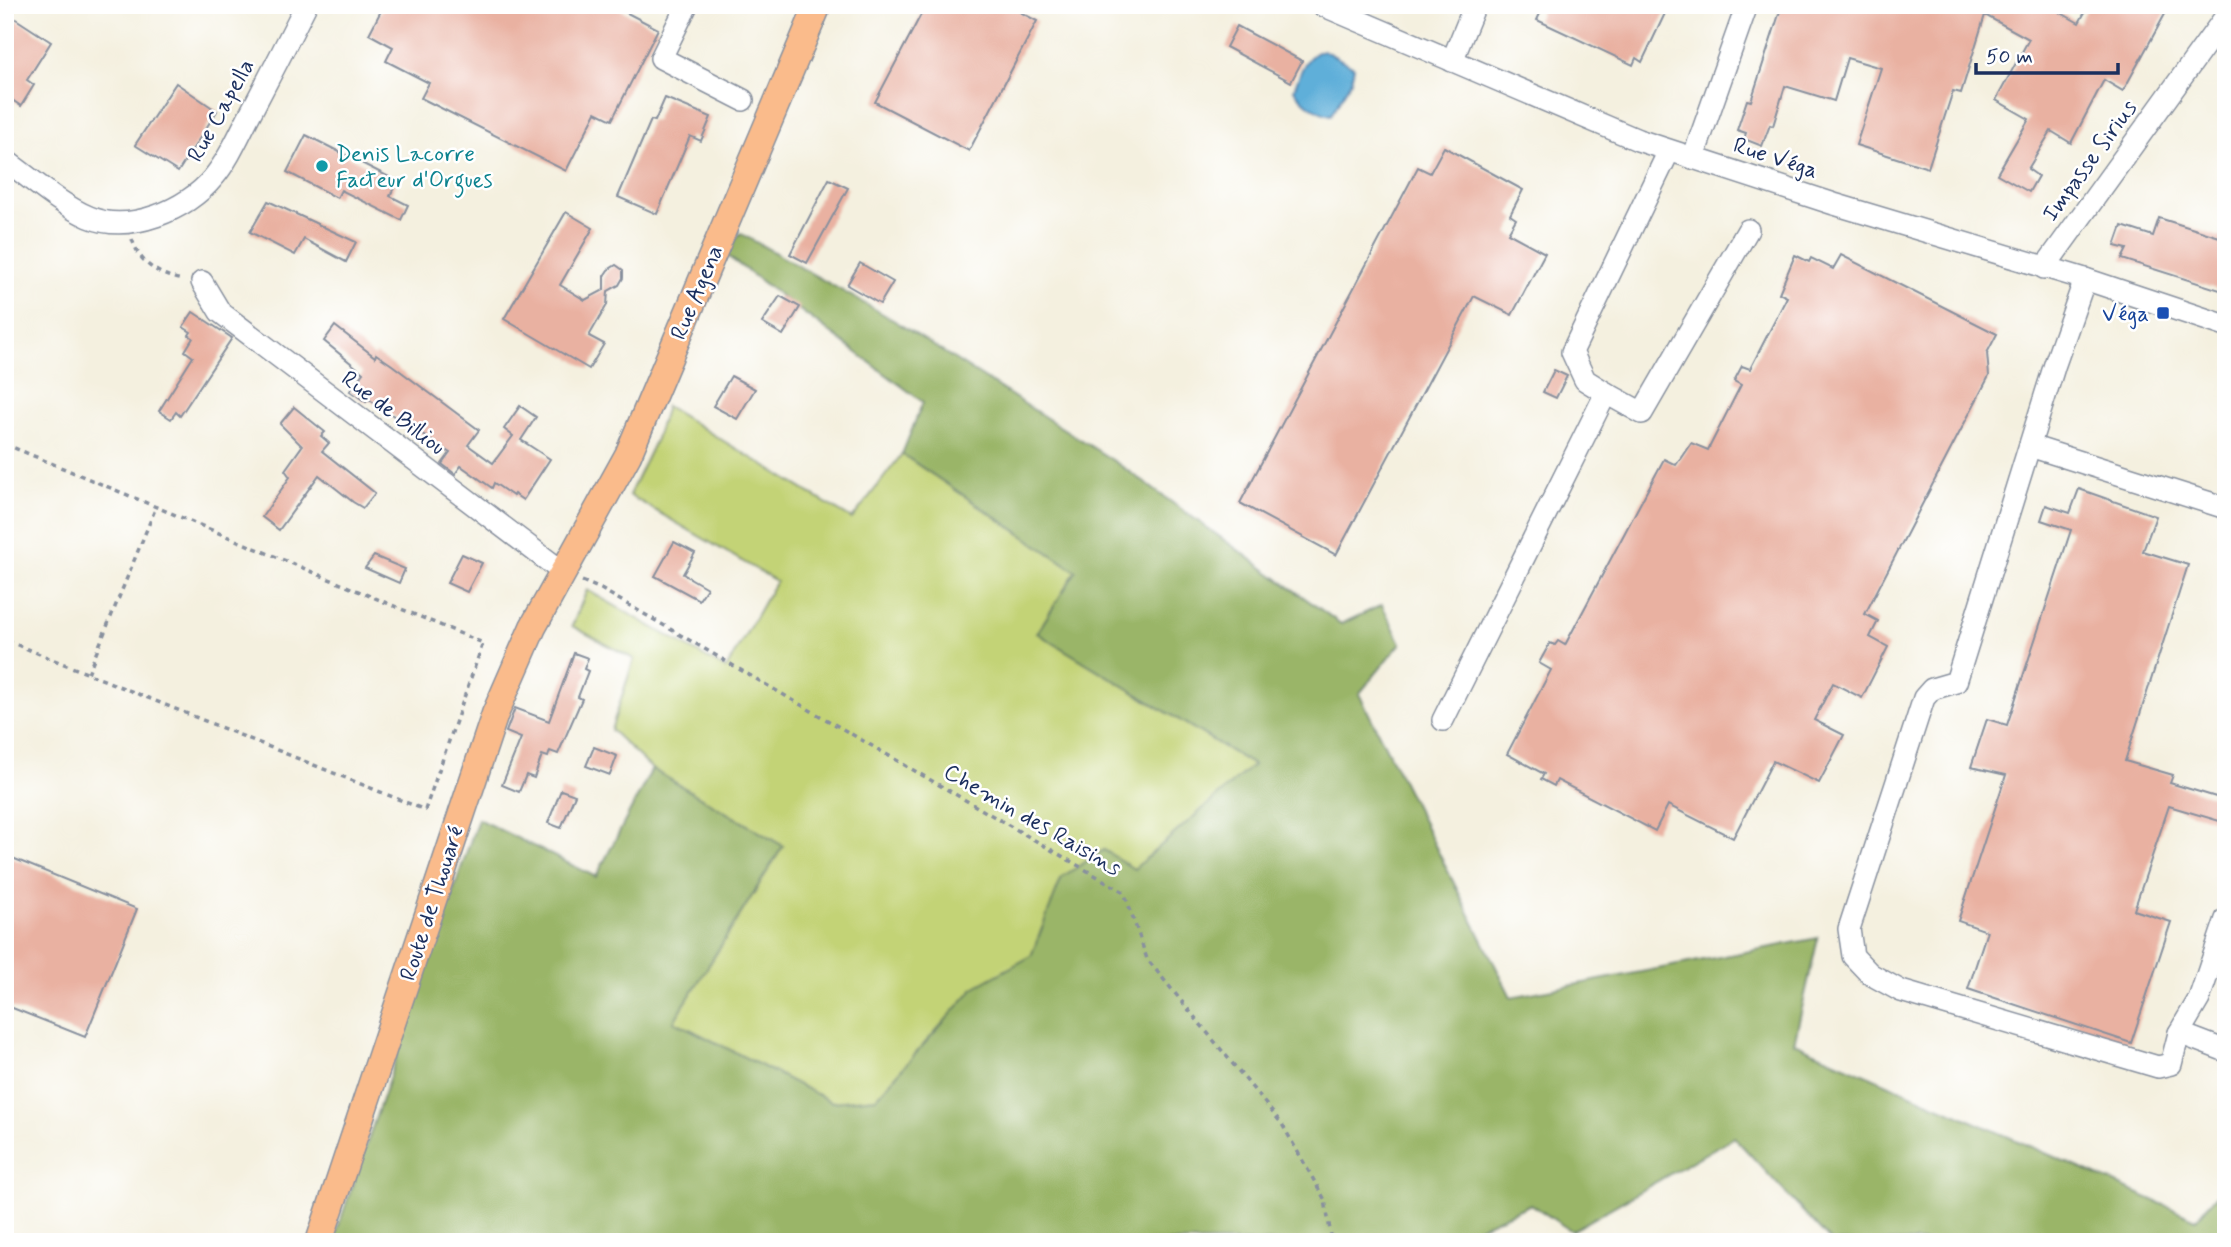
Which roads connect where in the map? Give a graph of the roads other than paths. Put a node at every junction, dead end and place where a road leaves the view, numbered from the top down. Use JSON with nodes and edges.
{"nodes":[{"id":1,"x":306,"y":5,"type":"edge"},
{"id":2,"x":687,"y":5,"type":"edge"},
{"id":3,"x":818,"y":5,"type":"edge"},
{"id":4,"x":1322,"y":5,"type":"edge"},
{"id":5,"x":1475,"y":5,"type":"edge"},
{"id":6,"x":1747,"y":5,"type":"edge"},
{"id":7,"x":2226,"y":16,"type":"edge"},
{"id":8,"x":1452,"y":61,"type":"junction"},
{"id":9,"x":743,"y":100,"type":"dead end"},
{"id":10,"x":1669,"y":150,"type":"junction"},
{"id":11,"x":1693,"y":158,"type":"junction"},
{"id":12,"x":5,"y":160,"type":"edge"},
{"id":13,"x":1748,"y":230,"type":"dead end"},
{"id":14,"x":2044,"y":268,"type":"junction"},
{"id":15,"x":2085,"y":279,"type":"junction"},
{"id":16,"x":202,"y":282,"type":"road end"},
{"id":17,"x":2226,"y":326,"type":"edge"},
{"id":18,"x":1606,"y":393,"type":"junction"},
{"id":19,"x":2029,"y":446,"type":"junction"},
{"id":20,"x":2226,"y":508,"type":"edge"},
{"id":21,"x":564,"y":573,"type":"junction"},
{"id":22,"x":1443,"y":720,"type":"dead end"},
{"id":23,"x":2226,"y":919,"type":"edge"},
{"id":24,"x":2179,"y":1032,"type":"junction"},
{"id":25,"x":2226,"y":1051,"type":"edge"},
{"id":26,"x":319,"y":1242,"type":"edge"}],
"edges":[{"from":1,"to":12,"type":"street","name":"Rue Capella"},
{"from":2,"to":9,"type":"street"},
{"from":3,"to":21,"type":"main road","name":"Rue Agena"},
{"from":4,"to":8,"type":"street","name":"Rue Véga"},
{"from":5,"to":8,"type":"street"},
{"from":6,"to":11,"type":"street"},
{"from":7,"to":14,"type":"street","name":"Impasse Sirius"},
{"from":8,"to":10,"type":"street","name":"Rue Véga"},
{"from":10,"to":11,"type":"street","name":"Rue Véga"},
{"from":10,"to":18,"type":"street"},
{"from":11,"to":14,"type":"street","name":"Rue Véga"},
{"from":13,"to":18,"type":"street"},
{"from":14,"to":15,"type":"street","name":"Rue Véga"},
{"from":15,"to":17,"type":"street","name":"Rue Véga"},
{"from":15,"to":19,"type":"street"},
{"from":16,"to":21,"type":"street","name":"Rue de Billiou"},
{"from":18,"to":22,"type":"street"},
{"from":19,"to":20,"type":"street"},
{"from":19,"to":24,"type":"street"},
{"from":21,"to":26,"type":"main road","name":"Route de Thouaré"},
{"from":23,"to":24,"type":"street"},
{"from":24,"to":25,"type":"street"}]}
